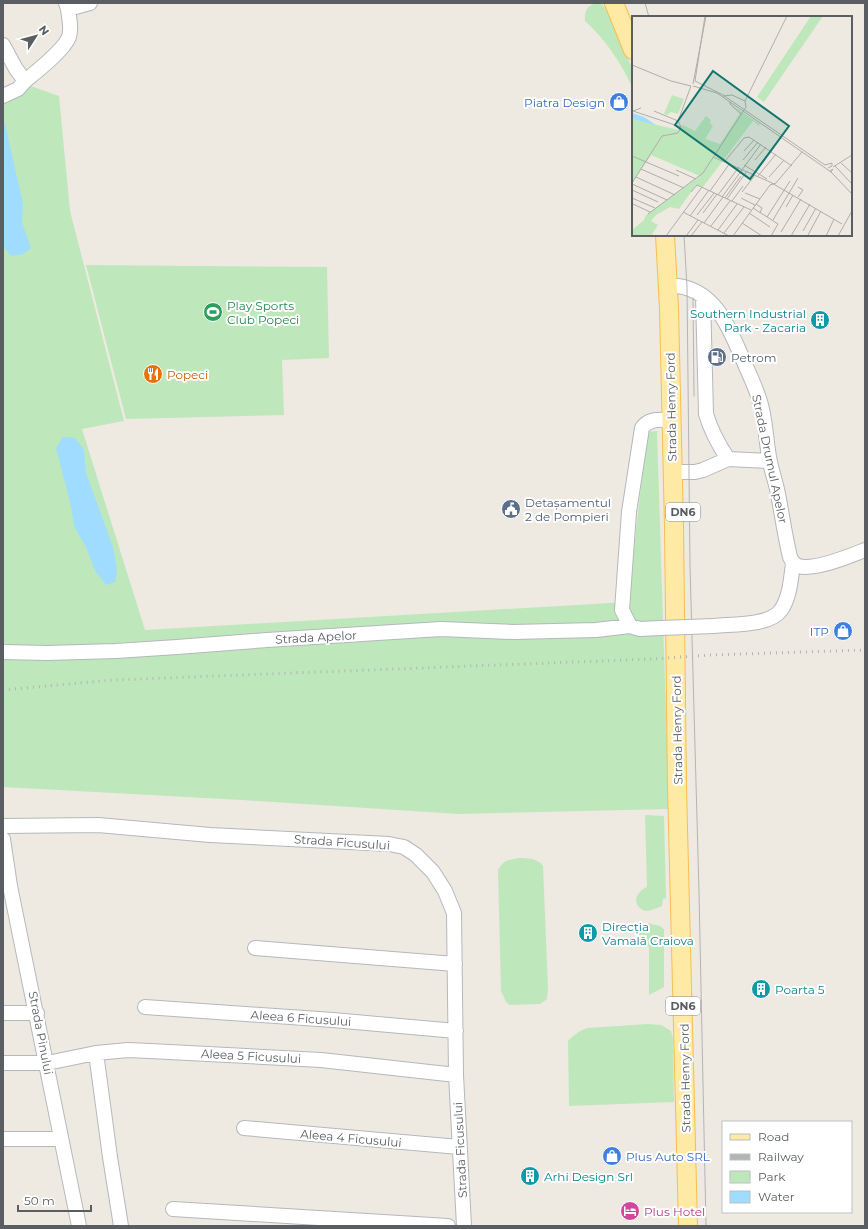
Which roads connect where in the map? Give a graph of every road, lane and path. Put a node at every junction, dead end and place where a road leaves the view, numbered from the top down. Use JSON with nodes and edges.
{"nodes":[{"id":1,"x":90,"y":3,"type":"edge"},
{"id":2,"x":614,"y":3,"type":"edge"},
{"id":3,"x":625,"y":3,"type":"edge"},
{"id":4,"x":67,"y":6,"type":"edge"},
{"id":5,"x":632,"y":20,"type":"edge"},
{"id":6,"x":3,"y":45,"type":"edge"},
{"id":7,"x":632,"y":48,"type":"edge"},
{"id":8,"x":26,"y":81,"type":"junction"},
{"id":9,"x":3,"y":96,"type":"edge"},
{"id":10,"x":665,"y":236,"type":"edge"},
{"id":11,"x":676,"y":236,"type":"edge"},
{"id":12,"x":678,"y":286,"type":"junction"},
{"id":13,"x":703,"y":296,"type":"junction"},
{"id":14,"x":671,"y":420,"type":"junction"},
{"id":15,"x":728,"y":459,"type":"junction"},
{"id":16,"x":770,"y":461,"type":"junction"},
{"id":17,"x":682,"y":472,"type":"junction"},
{"id":18,"x":865,"y":550,"type":"edge"},
{"id":19,"x":793,"y":563,"type":"junction"},
{"id":20,"x":630,"y":626,"type":"junction"},
{"id":21,"x":3,"y":652,"type":"edge"},
{"id":22,"x":3,"y":826,"type":"edge"},
{"id":23,"x":3,"y":839,"type":"edge"},
{"id":24,"x":7,"y":886,"type":"edge"},
{"id":25,"x":255,"y":948,"type":"dead end"},
{"id":26,"x":455,"y":964,"type":"junction"},
{"id":27,"x":145,"y":1007,"type":"dead end"},
{"id":28,"x":3,"y":1013,"type":"edge"},
{"id":29,"x":37,"y":1013,"type":"junction"},
{"id":30,"x":456,"y":1031,"type":"junction"},
{"id":31,"x":96,"y":1053,"type":"junction"},
{"id":32,"x":3,"y":1063,"type":"edge"},
{"id":33,"x":47,"y":1063,"type":"junction"},
{"id":34,"x":456,"y":1075,"type":"junction"},
{"id":35,"x":244,"y":1128,"type":"dead end"},
{"id":36,"x":61,"y":1139,"type":"junction"},
{"id":37,"x":3,"y":1140,"type":"edge"},
{"id":38,"x":459,"y":1148,"type":"junction"},
{"id":39,"x":173,"y":1209,"type":"dead end"},
{"id":40,"x":79,"y":1226,"type":"edge"},
{"id":41,"x":121,"y":1226,"type":"edge"},
{"id":42,"x":448,"y":1226,"type":"edge"},
{"id":43,"x":464,"y":1226,"type":"edge"},
{"id":44,"x":688,"y":1226,"type":"edge"},
{"id":45,"x":698,"y":1226,"type":"edge"}],
"edges":[{"from":1,"to":4,"type":"street"},
{"from":2,"to":7,"type":"main road"},
{"from":3,"to":5,"type":"main road"},
{"from":4,"to":8,"type":"street"},
{"from":6,"to":8,"type":"street"},
{"from":8,"to":9,"type":"street"},
{"from":10,"to":14,"type":"main road","name":"Strada Henry Ford","number":"DN6"},
{"from":11,"to":12,"type":"main road","name":"Strada Henry Ford","number":"DN6"},
{"from":12,"to":13,"type":"street","name":"Strada Drumul Apelor"},
{"from":12,"to":17,"type":"main road","name":"Strada Henry Ford","number":"DN6"},
{"from":13,"to":15,"type":"street"},
{"from":13,"to":16,"type":"street","name":"Strada Drumul Apelor"},
{"from":14,"to":20,"type":"street"},
{"from":14,"to":44,"type":"main road","name":"Strada Henry Ford","number":"DN6"},
{"from":15,"to":16,"type":"street"},
{"from":15,"to":17,"type":"street"},
{"from":16,"to":19,"type":"street","name":"Strada Drumul Apelor"},
{"from":17,"to":45,"type":"main road","name":"Strada Henry Ford","number":"DN6"},
{"from":18,"to":19,"type":"street"},
{"from":19,"to":20,"type":"street","name":"Strada Apelor","bridge":true},
{"from":20,"to":21,"type":"street","name":"Strada Apelor"},
{"from":22,"to":26,"type":"street","name":"Strada Ficusului"},
{"from":23,"to":24,"type":"street","name":"Strada Pinului"},
{"from":24,"to":29,"type":"street","name":"Strada Pinului"},
{"from":25,"to":26,"type":"street"},
{"from":26,"to":30,"type":"street","name":"Strada Ficusului"},
{"from":27,"to":30,"type":"street","name":"Aleea 6 Ficusului"},
{"from":28,"to":29,"type":"street"},
{"from":29,"to":33,"type":"street","name":"Strada Pinului"},
{"from":30,"to":34,"type":"street","name":"Strada Ficusului"},
{"from":31,"to":33,"type":"street","name":"Aleea 5 Ficusului"},
{"from":31,"to":34,"type":"street","name":"Aleea 5 Ficusului"},
{"from":31,"to":41,"type":"street"},
{"from":32,"to":33,"type":"street","name":"Aleea 5 Ficusului"},
{"from":33,"to":36,"type":"street","name":"Strada Pinului"},
{"from":34,"to":38,"type":"street","name":"Strada Ficusului"},
{"from":35,"to":38,"type":"street","name":"Aleea 4 Ficusului"},
{"from":36,"to":37,"type":"street"},
{"from":36,"to":40,"type":"street","name":"Strada Pinului"},
{"from":38,"to":43,"type":"street","name":"Strada Ficusului"},
{"from":39,"to":42,"type":"street"}]}
